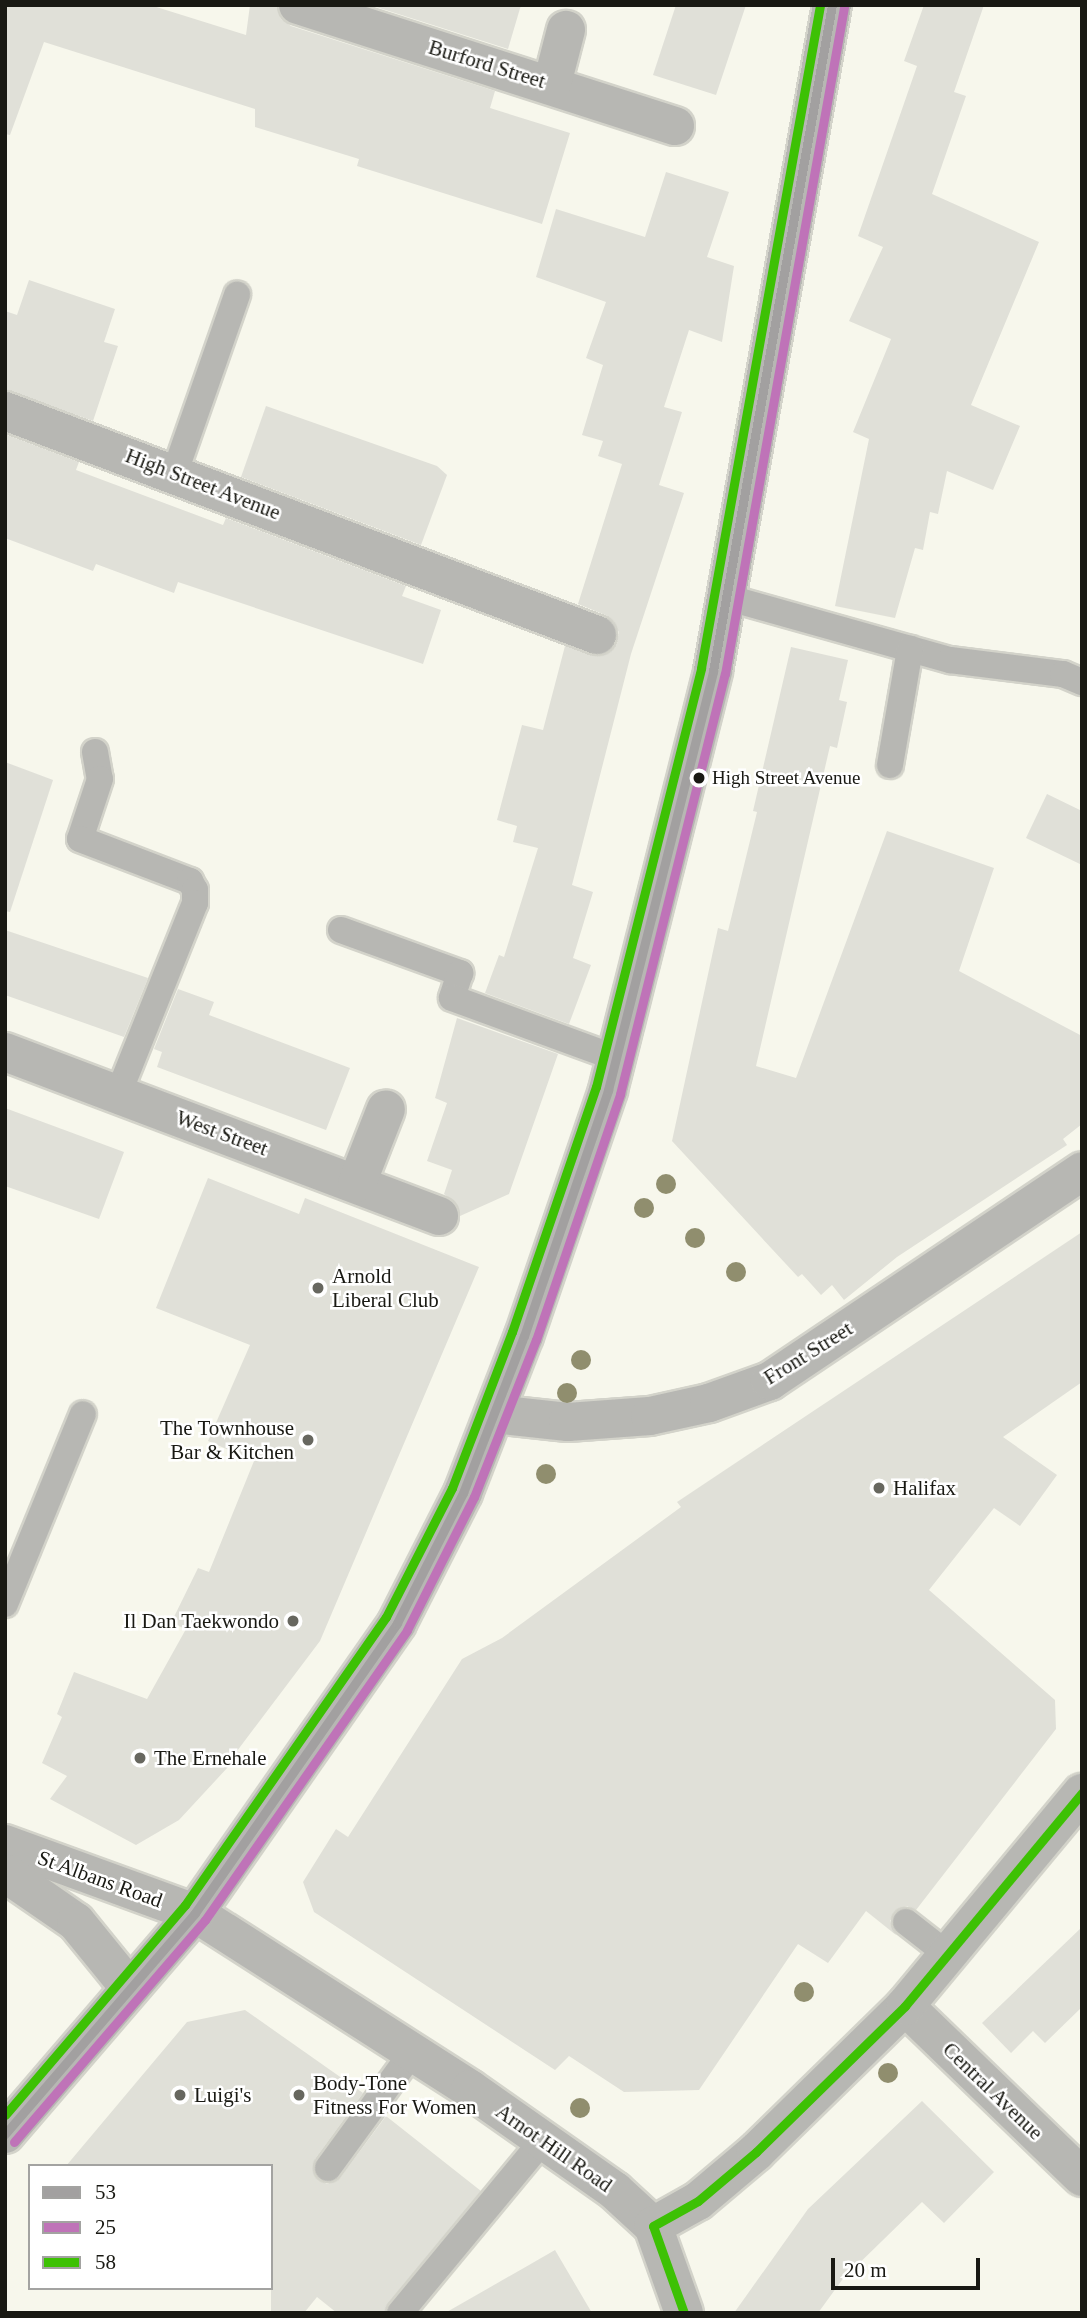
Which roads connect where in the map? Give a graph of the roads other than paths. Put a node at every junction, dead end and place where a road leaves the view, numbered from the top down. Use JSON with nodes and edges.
{"nodes":[{"id":1,"x":298,"y":5,"type":"edge"},
{"id":2,"x":832,"y":5,"type":"edge"},
{"id":3,"x":566,"y":30,"type":"dead end"},
{"id":4,"x":552,"y":84,"type":"junction"},
{"id":5,"x":675,"y":126,"type":"dead end"},
{"id":6,"x":237,"y":295,"type":"dead end"},
{"id":7,"x":5,"y":411,"type":"edge"},
{"id":8,"x":175,"y":472,"type":"junction"},
{"id":9,"x":729,"y":598,"type":"junction"},
{"id":10,"x":597,"y":635,"type":"dead end"},
{"id":11,"x":910,"y":649,"type":"junction"},
{"id":12,"x":1082,"y":682,"type":"edge"},
{"id":13,"x":95,"y":752,"type":"dead end"},
{"id":14,"x":890,"y":765,"type":"dead end"},
{"id":15,"x":341,"y":930,"type":"dead end"},
{"id":16,"x":5,"y":1052,"type":"edge"},
{"id":17,"x":616,"y":1058,"type":"junction"},
{"id":18,"x":118,"y":1095,"type":"junction"},
{"id":19,"x":386,"y":1109,"type":"dead end"},
{"id":20,"x":1082,"y":1171,"type":"edge"},
{"id":21,"x":357,"y":1183,"type":"junction"},
{"id":22,"x":439,"y":1216,"type":"dead end"},
{"id":23,"x":83,"y":1414,"type":"dead end"},
{"id":24,"x":494,"y":1414,"type":"junction"},
{"id":25,"x":5,"y":1604,"type":"edge"},
{"id":26,"x":1082,"y":1793,"type":"edge"},
{"id":27,"x":5,"y":1843,"type":"edge"},
{"id":28,"x":5,"y":1873,"type":"edge"},
{"id":29,"x":195,"y":1913,"type":"junction"},
{"id":30,"x":906,"y":1923,"type":"dead end"},
{"id":31,"x":947,"y":1954,"type":"junction"},
{"id":32,"x":128,"y":1986,"type":"junction"},
{"id":33,"x":905,"y":2006,"type":"junction"},
{"id":34,"x":412,"y":2053,"type":"junction"},
{"id":35,"x":5,"y":2134,"type":"edge"},
{"id":36,"x":542,"y":2140,"type":"junction"},
{"id":37,"x":328,"y":2168,"type":"dead end"},
{"id":38,"x":1082,"y":2177,"type":"edge"},
{"id":39,"x":653,"y":2225,"type":"junction"},
{"id":40,"x":400,"y":2313,"type":"edge"},
{"id":41,"x":684,"y":2313,"type":"edge"}],
"edges":[{"from":1,"to":4,"type":"street","name":"Burford Street"},
{"from":2,"to":9,"type":"street"},
{"from":3,"to":4,"type":"street"},
{"from":4,"to":5,"type":"street","name":"Burford Street"},
{"from":6,"to":8,"type":"lane"},
{"from":7,"to":8,"type":"street","name":"High Street Avenue"},
{"from":8,"to":10,"type":"street","name":"High Street Avenue"},
{"from":9,"to":11,"type":"lane"},
{"from":9,"to":17,"type":"street"},
{"from":11,"to":12,"type":"lane"},
{"from":11,"to":14,"type":"lane"},
{"from":13,"to":18,"type":"lane"},
{"from":15,"to":17,"type":"lane"},
{"from":16,"to":18,"type":"street","name":"West Street"},
{"from":17,"to":24,"type":"street"},
{"from":18,"to":21,"type":"street","name":"West Street"},
{"from":19,"to":21,"type":"street"},
{"from":20,"to":24,"type":"street","name":"Front Street"},
{"from":21,"to":22,"type":"street","name":"West Street"},
{"from":23,"to":25,"type":"lane"},
{"from":24,"to":29,"type":"street"},
{"from":26,"to":31,"type":"street"},
{"from":27,"to":29,"type":"street","name":"St Albans Road"},
{"from":28,"to":32,"type":"street"},
{"from":29,"to":32,"type":"street"},
{"from":29,"to":34,"type":"street","name":"Arnot Hill Road"},
{"from":30,"to":31,"type":"lane"},
{"from":31,"to":33,"type":"street"},
{"from":32,"to":35,"type":"street"},
{"from":33,"to":38,"type":"street","name":"Central Avenue"},
{"from":33,"to":39,"type":"street"},
{"from":34,"to":36,"type":"street","name":"Arnot Hill Road"},
{"from":34,"to":37,"type":"lane"},
{"from":36,"to":39,"type":"street","name":"Arnot Hill Road"},
{"from":36,"to":40,"type":"lane"},
{"from":39,"to":41,"type":"street"}]}
